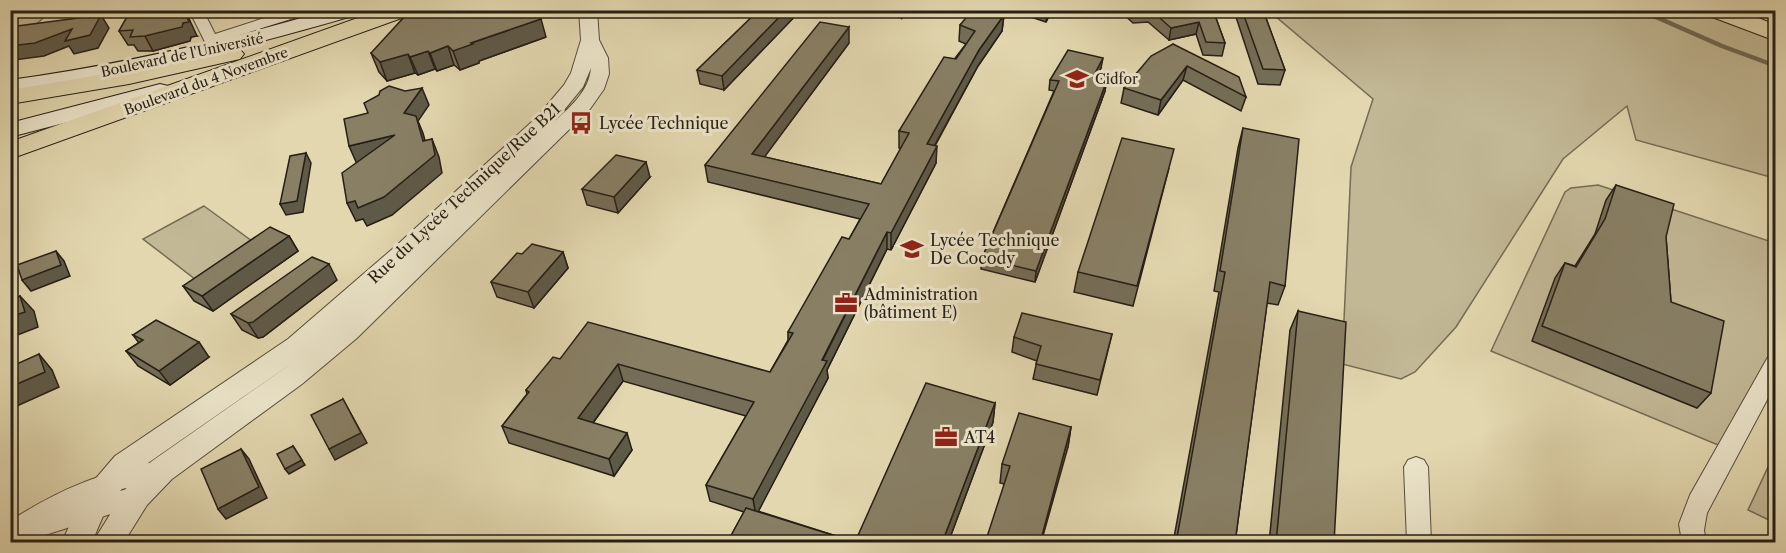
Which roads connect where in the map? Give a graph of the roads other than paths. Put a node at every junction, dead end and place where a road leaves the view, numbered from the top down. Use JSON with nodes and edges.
{"nodes":[{"id":1,"x":196,"y":10,"type":"edge"},
{"id":2,"x":352,"y":10,"type":"edge"},
{"id":3,"x":366,"y":10,"type":"edge"},
{"id":4,"x":402,"y":10,"type":"edge"},
{"id":5,"x":588,"y":10,"type":"edge"},
{"id":6,"x":1715,"y":10,"type":"edge"},
{"id":7,"x":1749,"y":10,"type":"edge"},
{"id":8,"x":1776,"y":20,"type":"edge"},
{"id":9,"x":312,"y":27,"type":"edge"},
{"id":10,"x":1776,"y":34,"type":"edge"},
{"id":11,"x":590,"y":40,"type":"junction"},
{"id":12,"x":228,"y":74,"type":"junction"},
{"id":13,"x":10,"y":87,"type":"edge"},
{"id":14,"x":10,"y":97,"type":"edge"},
{"id":15,"x":10,"y":130,"type":"edge"},
{"id":16,"x":10,"y":151,"type":"edge"},
{"id":17,"x":1776,"y":363,"type":"edge"},
{"id":18,"x":1416,"y":467,"type":"dead end"},
{"id":19,"x":162,"y":470,"type":"junction"},
{"id":20,"x":105,"y":483,"type":"junction"},
{"id":21,"x":137,"y":496,"type":"junction"},
{"id":22,"x":90,"y":509,"type":"junction"},
{"id":23,"x":10,"y":535,"type":"edge"},
{"id":24,"x":77,"y":543,"type":"edge"},
{"id":25,"x":108,"y":543,"type":"edge"},
{"id":26,"x":1419,"y":543,"type":"edge"},
{"id":27,"x":1694,"y":543,"type":"edge"}],
"edges":[{"from":1,"to":9,"type":"street"},
{"from":2,"to":13,"type":"main road","name":"Boulevard de l'Université"},
{"from":3,"to":9,"type":"main road","name":"Boulevard du 4 Novembre"},
{"from":4,"to":9,"type":"main road","name":"Boulevard du 4 Novembre"},
{"from":5,"to":11,"type":"street"},
{"from":6,"to":10,"type":"highway"},
{"from":7,"to":8,"type":"highway"},
{"from":9,"to":12,"type":"main road","name":"Boulevard du 4 Novembre"},
{"from":9,"to":14,"type":"main road","name":"Boulevard du 4 Novembre"},
{"from":11,"to":19,"type":"street","name":"Rue du Lycée Technique/Rue B21"},
{"from":11,"to":20,"type":"street","name":"Rue du Lycée Technique/Rue B21"},
{"from":12,"to":15,"type":"main road","name":"Boulevard de l'Université"},
{"from":12,"to":16,"type":"main road","name":"Boulevard du 4 Novembre"},
{"from":17,"to":27,"type":"street"},
{"from":18,"to":26,"type":"street"},
{"from":19,"to":20,"type":"street"},
{"from":19,"to":21,"type":"street","name":"Rue du Lycée Technique/Rue B21"},
{"from":20,"to":22,"type":"street","name":"Rue du Lycée Technique/Rue B21"},
{"from":20,"to":23,"type":"street"},
{"from":21,"to":22,"type":"street"},
{"from":21,"to":25,"type":"street","name":"Rue du Lycée Technique/Rue B21"},
{"from":22,"to":23,"type":"street"},
{"from":22,"to":24,"type":"street","name":"Rue du Lycée Technique/Rue B21"}]}
